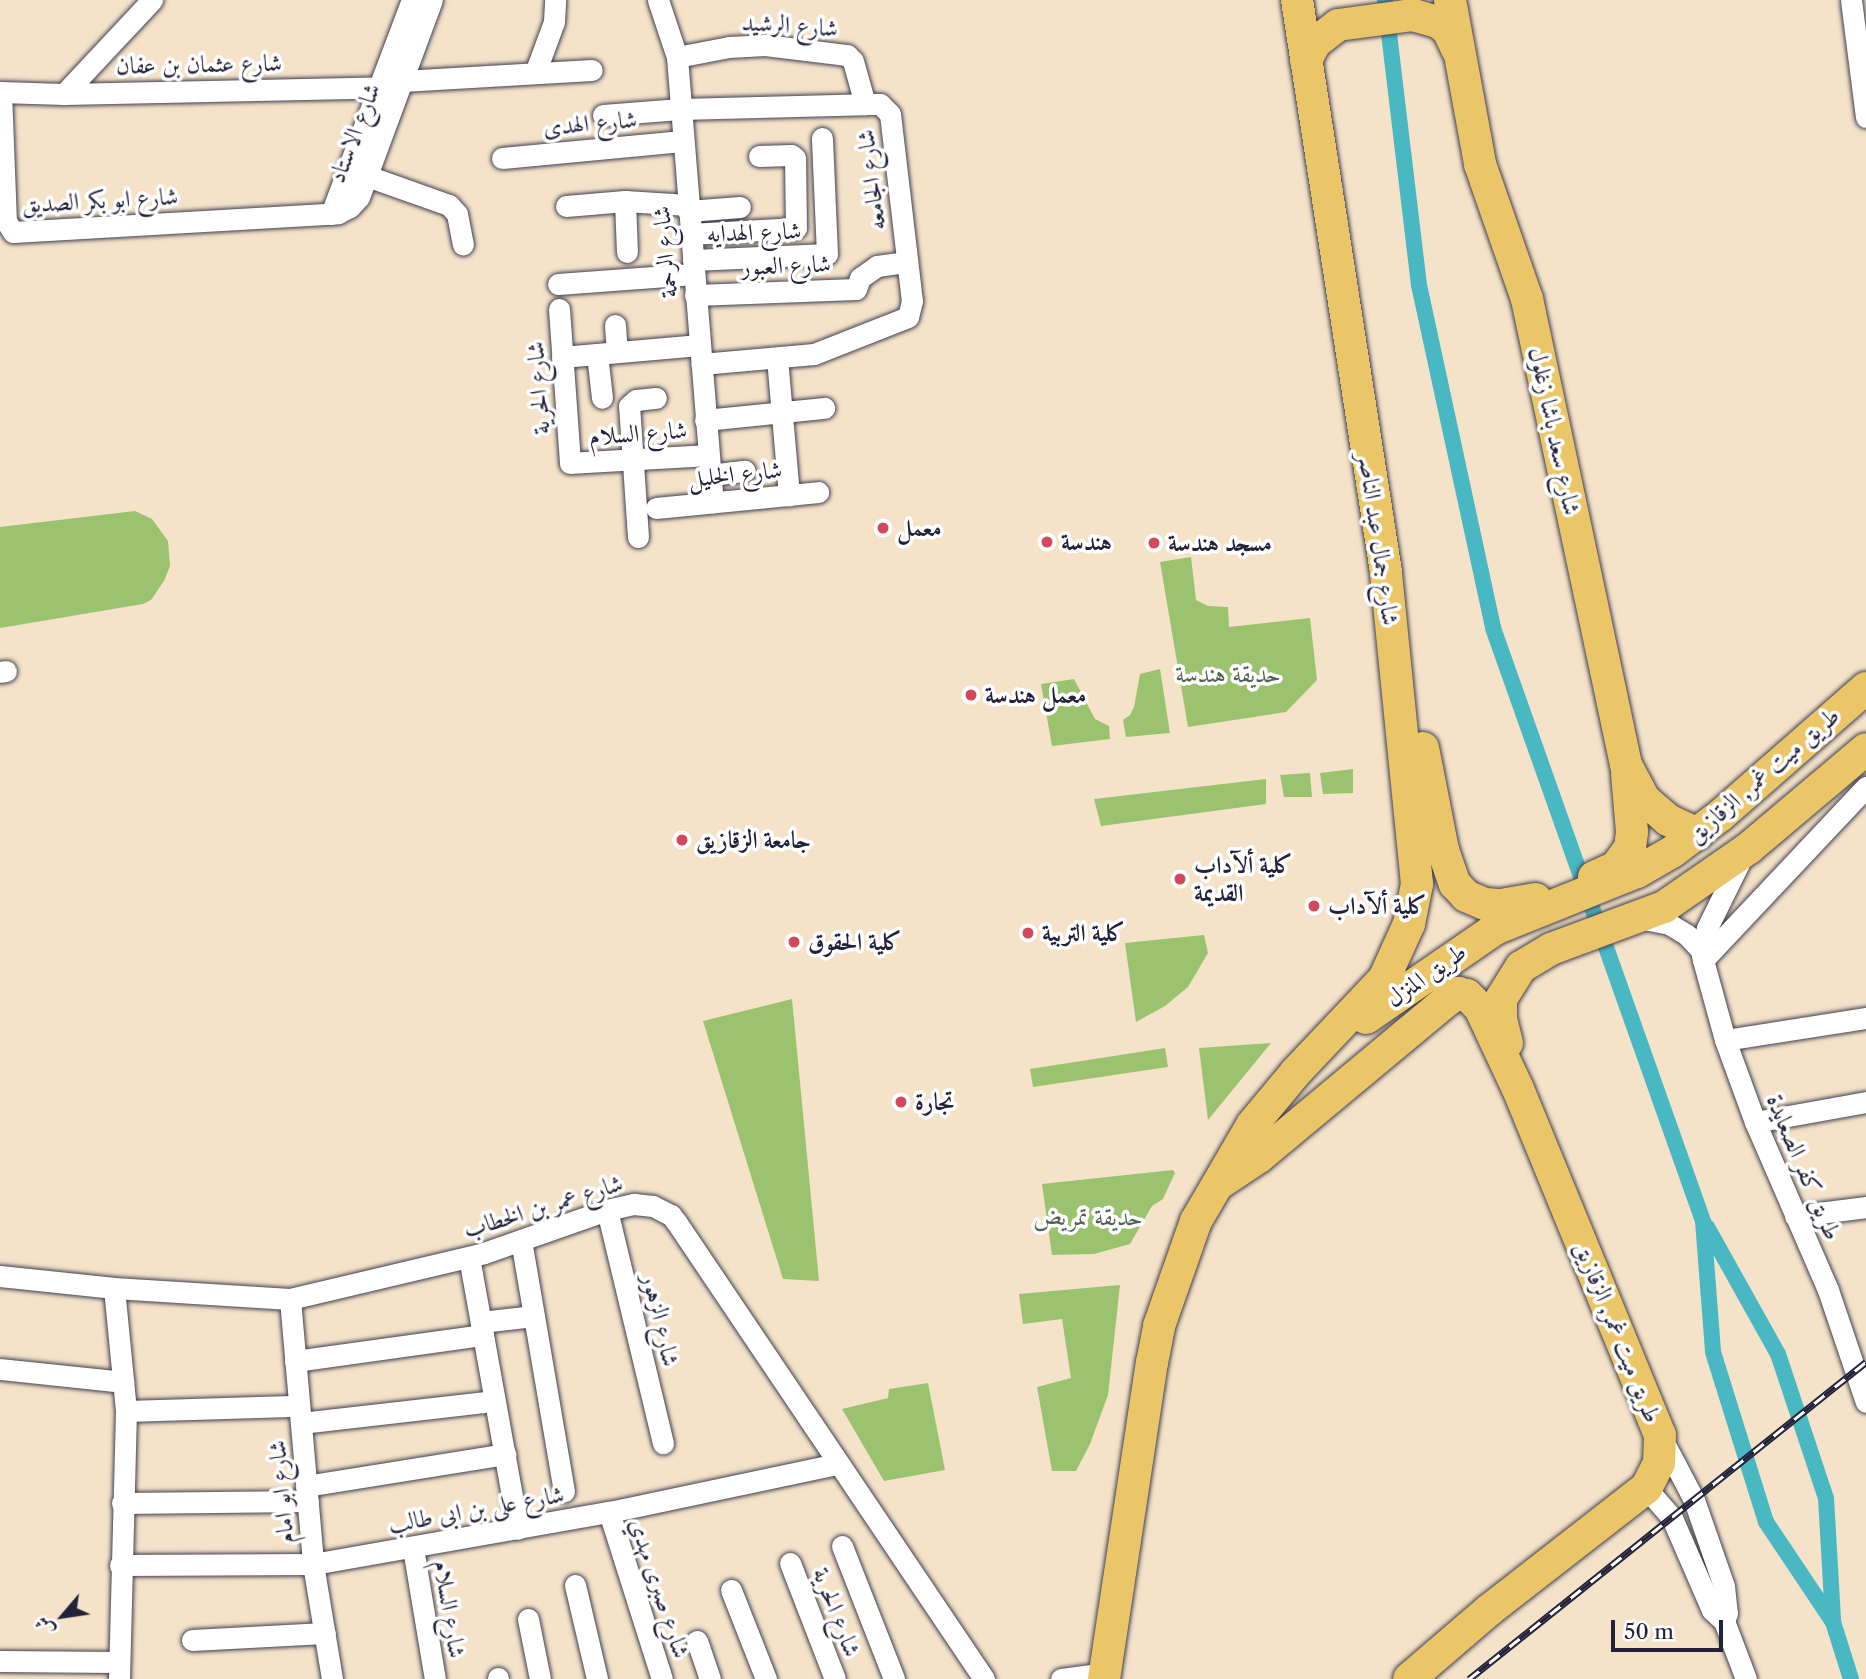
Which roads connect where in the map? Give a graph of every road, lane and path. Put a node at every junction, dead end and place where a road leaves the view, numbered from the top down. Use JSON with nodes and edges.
{"nodes":[{"id":1,"x":152,"y":0,"type":"edge"},
{"id":2,"x":412,"y":0,"type":"edge"},
{"id":3,"x":432,"y":0,"type":"edge"},
{"id":4,"x":555,"y":0,"type":"edge"},
{"id":5,"x":658,"y":0,"type":"edge"},
{"id":6,"x":1297,"y":0,"type":"edge"},
{"id":7,"x":1450,"y":0,"type":"edge"},
{"id":8,"x":1851,"y":0,"type":"edge"},
{"id":9,"x":1860,"y":24,"type":"edge"},
{"id":10,"x":1459,"y":53,"type":"junction"},
{"id":11,"x":677,"y":57,"type":"junction"},
{"id":12,"x":1306,"y":60,"type":"junction"},
{"id":13,"x":592,"y":70,"type":"dead end"},
{"id":14,"x":535,"y":74,"type":"junction"},
{"id":15,"x":394,"y":85,"type":"junction"},
{"id":16,"x":0,"y":92,"type":"edge"},
{"id":17,"x":64,"y":94,"type":"junction"},
{"id":18,"x":864,"y":104,"type":"junction"},
{"id":19,"x":680,"y":109,"type":"junction"},
{"id":20,"x":603,"y":115,"type":"dead end"},
{"id":21,"x":1866,"y":115,"type":"edge"},
{"id":22,"x":822,"y":138,"type":"dead end"},
{"id":23,"x":682,"y":141,"type":"junction"},
{"id":24,"x":759,"y":156,"type":"dead end"},
{"id":25,"x":502,"y":158,"type":"dead end"},
{"id":26,"x":358,"y":172,"type":"junction"},
{"id":27,"x":625,"y":201,"type":"junction"},
{"id":28,"x":566,"y":206,"type":"dead end"},
{"id":29,"x":740,"y":207,"type":"dead end"},
{"id":30,"x":688,"y":208,"type":"junction"},
{"id":31,"x":331,"y":214,"type":"joint"},
{"id":32,"x":690,"y":234,"type":"junction"},
{"id":33,"x":463,"y":244,"type":"dead end"},
{"id":34,"x":627,"y":252,"type":"dead end"},
{"id":35,"x":907,"y":262,"type":"junction"},
{"id":36,"x":694,"y":276,"type":"junction"},
{"id":37,"x":558,"y":284,"type":"dead end"},
{"id":38,"x":559,"y":309,"type":"dead end"},
{"id":39,"x":615,"y":325,"type":"dead end"},
{"id":40,"x":607,"y":353,"type":"junction"},
{"id":41,"x":700,"y":355,"type":"junction"},
{"id":42,"x":562,"y":357,"type":"junction"},
{"id":43,"x":777,"y":358,"type":"junction"},
{"id":44,"x":602,"y":398,"type":"dead end"},
{"id":45,"x":656,"y":398,"type":"dead end"},
{"id":46,"x":824,"y":408,"type":"dead end"},
{"id":47,"x":782,"y":412,"type":"junction"},
{"id":48,"x":705,"y":420,"type":"junction"},
{"id":49,"x":633,"y":460,"type":"junction"},
{"id":50,"x":570,"y":463,"type":"joint"},
{"id":51,"x":709,"y":465,"type":"junction"},
{"id":52,"x":745,"y":471,"type":"dead end"},
{"id":53,"x":818,"y":492,"type":"dead end"},
{"id":54,"x":789,"y":495,"type":"junction"},
{"id":55,"x":713,"y":503,"type":"junction"},
{"id":56,"x":656,"y":508,"type":"dead end"},
{"id":57,"x":638,"y":537,"type":"dead end"},
{"id":58,"x":1391,"y":622,"type":"junction"},
{"id":59,"x":1866,"y":688,"type":"edge"},
{"id":60,"x":1866,"y":749,"type":"edge"},
{"id":61,"x":1626,"y":765,"type":"junction"},
{"id":62,"x":1866,"y":788,"type":"edge"},
{"id":63,"x":1698,"y":834,"type":"junction"},
{"id":64,"x":1749,"y":848,"type":"junction"},
{"id":65,"x":1618,"y":873,"type":"junction"},
{"id":66,"x":1536,"y":905,"type":"junction"},
{"id":67,"x":1638,"y":918,"type":"junction"},
{"id":68,"x":1702,"y":955,"type":"junction"},
{"id":69,"x":1866,"y":1018,"type":"edge"},
{"id":70,"x":1725,"y":1040,"type":"junction"},
{"id":71,"x":1319,"y":1050,"type":"junction"},
{"id":72,"x":1518,"y":1088,"type":"junction"},
{"id":73,"x":1866,"y":1102,"type":"edge"},
{"id":74,"x":1755,"y":1122,"type":"junction"},
{"id":75,"x":1212,"y":1188,"type":"junction"},
{"id":76,"x":1866,"y":1207,"type":"edge"},
{"id":77,"x":607,"y":1210,"type":"junction"},
{"id":78,"x":1796,"y":1216,"type":"junction"},
{"id":79,"x":521,"y":1240,"type":"junction"},
{"id":80,"x":469,"y":1257,"type":"junction"},
{"id":81,"x":0,"y":1276,"type":"edge"},
{"id":82,"x":114,"y":1288,"type":"junction"},
{"id":83,"x":290,"y":1299,"type":"junction"},
{"id":84,"x":534,"y":1316,"type":"junction"},
{"id":85,"x":482,"y":1328,"type":"junction"},
{"id":86,"x":295,"y":1361,"type":"junction"},
{"id":87,"x":0,"y":1369,"type":"edge"},
{"id":88,"x":123,"y":1382,"type":"junction"},
{"id":89,"x":495,"y":1401,"type":"junction"},
{"id":90,"x":1866,"y":1402,"type":"edge"},
{"id":91,"x":125,"y":1411,"type":"junction"},
{"id":92,"x":300,"y":1414,"type":"junction"},
{"id":93,"x":1660,"y":1435,"type":"junction"},
{"id":94,"x":663,"y":1443,"type":"dead end"},
{"id":95,"x":505,"y":1454,"type":"junction"},
{"id":96,"x":836,"y":1464,"type":"junction"},
{"id":97,"x":1646,"y":1488,"type":"junction"},
{"id":98,"x":564,"y":1491,"type":"dead end"},
{"id":99,"x":307,"y":1494,"type":"junction"},
{"id":100,"x":122,"y":1503,"type":"junction"},
{"id":101,"x":609,"y":1512,"type":"junction"},
{"id":102,"x":518,"y":1529,"type":"junction"},
{"id":103,"x":842,"y":1546,"type":"dead end"},
{"id":104,"x":413,"y":1548,"type":"junction"},
{"id":105,"x":790,"y":1563,"type":"dead end"},
{"id":106,"x":313,"y":1564,"type":"junction"},
{"id":107,"x":120,"y":1565,"type":"junction"},
{"id":108,"x":575,"y":1585,"type":"dead end"},
{"id":109,"x":731,"y":1590,"type":"dead end"},
{"id":110,"x":528,"y":1619,"type":"dead end"},
{"id":111,"x":1724,"y":1621,"type":"junction"},
{"id":112,"x":325,"y":1633,"type":"junction"},
{"id":113,"x":192,"y":1640,"type":"dead end"},
{"id":114,"x":697,"y":1641,"type":"dead end"},
{"id":115,"x":0,"y":1661,"type":"edge"},
{"id":116,"x":118,"y":1671,"type":"edge"},
{"id":117,"x":1105,"y":1676,"type":"edge"},
{"id":118,"x":332,"y":1679,"type":"edge"},
{"id":119,"x":435,"y":1679,"type":"edge"},
{"id":120,"x":540,"y":1679,"type":"edge"},
{"id":121,"x":597,"y":1679,"type":"edge"},
{"id":122,"x":662,"y":1679,"type":"edge"},
{"id":123,"x":710,"y":1679,"type":"edge"},
{"id":124,"x":766,"y":1679,"type":"edge"},
{"id":125,"x":835,"y":1679,"type":"edge"},
{"id":126,"x":894,"y":1679,"type":"edge"},
{"id":127,"x":984,"y":1679,"type":"edge"},
{"id":128,"x":1061,"y":1679,"type":"edge"},
{"id":129,"x":1409,"y":1679,"type":"edge"},
{"id":130,"x":1746,"y":1679,"type":"edge"}],
"edges":[{"from":1,"to":17,"type":"street"},
{"from":2,"to":15,"type":"street","name":"شارع الاستاد"},
{"from":3,"to":15,"type":"street","name":"شارع الاستاد"},
{"from":4,"to":14,"type":"street"},
{"from":5,"to":11,"type":"street","name":"شارع الرحمة"},
{"from":6,"to":12,"type":"highway","name":"شارع جمال عبد الناصر"},
{"from":7,"to":10,"type":"highway","name":"شارع سعد باشا زغلول"},
{"from":8,"to":9,"type":"street"},
{"from":9,"to":21,"type":"street"},
{"from":10,"to":12,"type":"highway"},
{"from":10,"to":61,"type":"highway","name":"شارع سعد باشا زغلول"},
{"from":11,"to":18,"type":"street","name":"شارع الرشيد"},
{"from":11,"to":19,"type":"street","name":"شارع الرحمة"},
{"from":12,"to":58,"type":"highway","name":"شارع جمال عبد الناصر"},
{"from":13,"to":14,"type":"street","name":"شارع عثمان بن عفان"},
{"from":14,"to":15,"type":"street","name":"شارع عثمان بن عفان"},
{"from":15,"to":17,"type":"street","name":"شارع عثمان بن عفان"},
{"from":15,"to":26,"type":"street","name":"شارع الاستاد"},
{"from":16,"to":17,"type":"street","name":"شارع عثمان بن عفان"},
{"from":16,"to":31,"type":"street","name":"شارع ابو بكر الصديق"},
{"from":18,"to":19,"type":"street","name":"شارع الجامعه"},
{"from":18,"to":35,"type":"street","name":"شارع الجامعه"},
{"from":19,"to":20,"type":"street","name":"شارع الجامعه"},
{"from":19,"to":23,"type":"street","name":"شارع الرحمة"},
{"from":22,"to":36,"type":"street","name":"شارع الهدايه"},
{"from":23,"to":25,"type":"street","name":"شارع الهدى"},
{"from":23,"to":30,"type":"street","name":"شارع الرحمة"},
{"from":24,"to":32,"type":"street"},
{"from":26,"to":31,"type":"street","name":"شارع الاستاد"},
{"from":26,"to":33,"type":"street"},
{"from":27,"to":28,"type":"street"},
{"from":27,"to":30,"type":"street"},
{"from":27,"to":34,"type":"street"},
{"from":29,"to":30,"type":"street"},
{"from":30,"to":32,"type":"street","name":"شارع الرحمة"},
{"from":32,"to":36,"type":"street","name":"شارع الرحمة"},
{"from":35,"to":36,"type":"street","name":"شارع العبور"},
{"from":35,"to":43,"type":"street","name":"شارع الجامعه"},
{"from":36,"to":37,"type":"street"},
{"from":36,"to":41,"type":"street","name":"شارع الرحمة"},
{"from":38,"to":42,"type":"street","name":"شارع الحرية"},
{"from":39,"to":40,"type":"street"},
{"from":40,"to":41,"type":"street"},
{"from":40,"to":42,"type":"street"},
{"from":40,"to":44,"type":"street"},
{"from":41,"to":43,"type":"street"},
{"from":41,"to":48,"type":"street","name":"شارع الرحمة"},
{"from":42,"to":50,"type":"street","name":"شارع الحرية"},
{"from":43,"to":47,"type":"street"},
{"from":45,"to":49,"type":"street"},
{"from":46,"to":47,"type":"street"},
{"from":47,"to":48,"type":"street"},
{"from":47,"to":54,"type":"street"},
{"from":48,"to":51,"type":"street","name":"شارع الرحمة"},
{"from":49,"to":50,"type":"street","name":"شارع السلام"},
{"from":49,"to":51,"type":"street","name":"شارع السلام"},
{"from":49,"to":57,"type":"street"},
{"from":51,"to":52,"type":"street","name":"شارع السلام"},
{"from":51,"to":55,"type":"street","name":"شارع الرحمة"},
{"from":53,"to":54,"type":"street","name":"شارع الخليل"},
{"from":54,"to":55,"type":"street","name":"شارع الخليل"},
{"from":55,"to":56,"type":"street","name":"شارع الخليل"},
{"from":58,"to":66,"type":"highway"},
{"from":58,"to":71,"type":"highway","name":"شارع جمال عبد الناصر"},
{"from":59,"to":63,"type":"highway","name":"طريق ميت غمر, الزقازيق"},
{"from":60,"to":64,"type":"highway","name":"طريق ميت غمر, الزقازيق"},
{"from":61,"to":63,"type":"highway","name":"شارع سعد باشا زغلول"},
{"from":61,"to":65,"type":"highway"},
{"from":62,"to":68,"type":"street"},
{"from":63,"to":65,"type":"highway","name":"طريق ميت غمر, الزقازيق"},
{"from":64,"to":67,"type":"highway","name":"طريق ميت غمر, الزقازيق"},
{"from":64,"to":68,"type":"street"},
{"from":65,"to":66,"type":"highway","name":"طريق ميت غمر, الزقازيق"},
{"from":66,"to":71,"type":"highway","name":"طريق المنزل"},
{"from":67,"to":68,"type":"street"},
{"from":67,"to":72,"type":"highway","name":"طريق ميت غمر, الزقازيق"},
{"from":68,"to":70,"type":"street","name":"طريق كفر الصعايدة"},
{"from":69,"to":70,"type":"street"},
{"from":70,"to":74,"type":"street","name":"طريق كفر الصعايدة"},
{"from":71,"to":75,"type":"highway"},
{"from":72,"to":75,"type":"highway","name":"طريق ميت غمر, الزقازيق"},
{"from":72,"to":93,"type":"highway","name":"طريق ميت غمر, الزقازيق"},
{"from":73,"to":74,"type":"street"},
{"from":74,"to":78,"type":"street","name":"طريق كفر الصعايدة"},
{"from":75,"to":117,"type":"highway"},
{"from":76,"to":78,"type":"street"},
{"from":77,"to":79,"type":"street","name":"شارع عمر بن الخطاب"},
{"from":77,"to":94,"type":"street","name":"شارع الزهور"},
{"from":77,"to":96,"type":"street","name":"شارع عمر بن الخطاب"},
{"from":78,"to":90,"type":"street","name":"طريق كفر الصعايدة"},
{"from":79,"to":80,"type":"street","name":"شارع عمر بن الخطاب"},
{"from":79,"to":84,"type":"street"},
{"from":80,"to":83,"type":"street","name":"شارع عمر بن الخطاب"},
{"from":80,"to":85,"type":"street"},
{"from":81,"to":82,"type":"street","name":"شارع عمر بن الخطاب"},
{"from":82,"to":83,"type":"street","name":"شارع عمر بن الخطاب"},
{"from":82,"to":88,"type":"street"},
{"from":83,"to":86,"type":"street","name":"شارع ابو امام"},
{"from":84,"to":85,"type":"street"},
{"from":84,"to":98,"type":"street"},
{"from":85,"to":86,"type":"street"},
{"from":85,"to":89,"type":"street"},
{"from":86,"to":92,"type":"street","name":"شارع ابو امام"},
{"from":87,"to":88,"type":"street"},
{"from":88,"to":91,"type":"street"},
{"from":89,"to":92,"type":"street"},
{"from":89,"to":95,"type":"street"},
{"from":91,"to":92,"type":"street"},
{"from":91,"to":100,"type":"street"},
{"from":92,"to":99,"type":"street","name":"شارع ابو امام"},
{"from":93,"to":97,"type":"highway","name":"طريق ميت غمر, الزقازيق"},
{"from":93,"to":111,"type":"street"},
{"from":95,"to":99,"type":"street"},
{"from":95,"to":102,"type":"street"},
{"from":96,"to":101,"type":"street","name":"شارع على بن ابى طالب"},
{"from":96,"to":127,"type":"street","name":"شارع عمر بن الخطاب"},
{"from":97,"to":111,"type":"street"},
{"from":97,"to":129,"type":"highway","name":"طريق ميت غمر, الزقازيق"},
{"from":99,"to":100,"type":"street"},
{"from":99,"to":106,"type":"street","name":"شارع ابو امام"},
{"from":100,"to":107,"type":"street"},
{"from":101,"to":102,"type":"street","name":"شارع على بن ابى طالب"},
{"from":101,"to":122,"type":"street","name":"شارع صبرى مهدي"},
{"from":102,"to":104,"type":"street","name":"شارع على بن ابى طالب"},
{"from":103,"to":126,"type":"street"},
{"from":104,"to":106,"type":"street","name":"شارع على بن ابى طالب"},
{"from":104,"to":119,"type":"street","name":"شارع السلام"},
{"from":105,"to":125,"type":"street","name":"شارع الحرية"},
{"from":106,"to":107,"type":"street","name":"شارع على بن ابى طالب"},
{"from":106,"to":112,"type":"street","name":"شارع ابو امام"},
{"from":107,"to":116,"type":"street"},
{"from":108,"to":121,"type":"street"},
{"from":109,"to":124,"type":"street"},
{"from":110,"to":120,"type":"street"},
{"from":111,"to":130,"type":"street"},
{"from":112,"to":113,"type":"street"},
{"from":112,"to":118,"type":"street","name":"شارع ابو امام"},
{"from":114,"to":123,"type":"street"},
{"from":115,"to":116,"type":"street"},
{"from":117,"to":128,"type":"street"}]}
